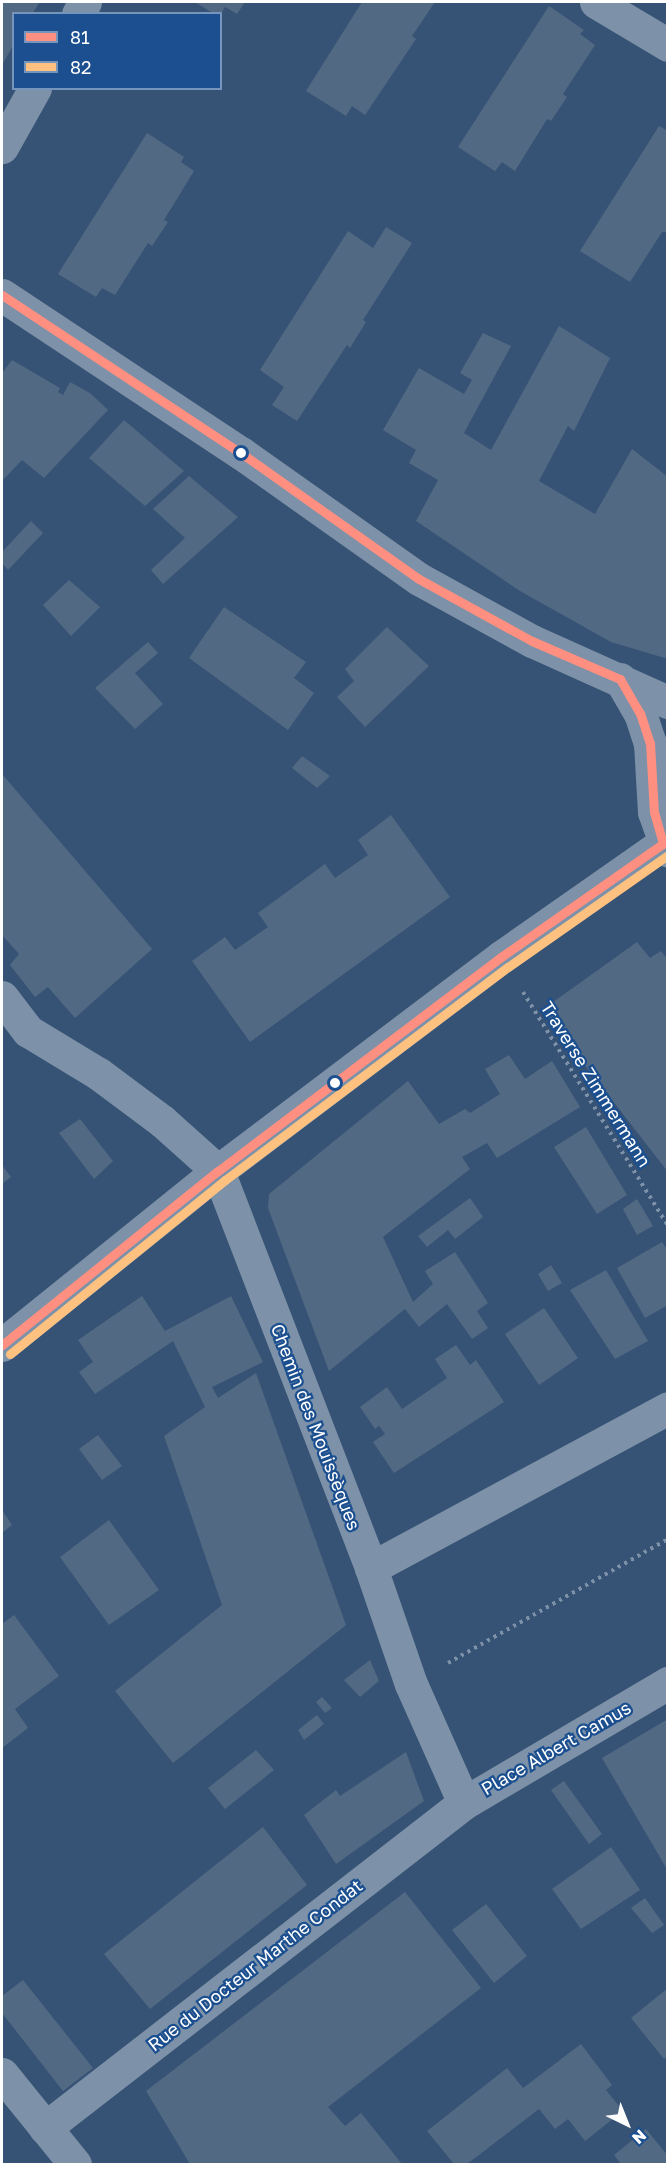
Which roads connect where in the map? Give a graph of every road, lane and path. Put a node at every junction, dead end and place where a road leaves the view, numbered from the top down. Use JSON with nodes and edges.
{"nodes":[{"id":1,"x":596,"y":2,"type":"edge"},
{"id":2,"x":668,"y":45,"type":"edge"},
{"id":3,"x":34,"y":90,"type":"edge"},
{"id":4,"x":2,"y":147,"type":"edge"},
{"id":5,"x":2,"y":295,"type":"edge"},
{"id":6,"x":620,"y":679,"type":"junction"},
{"id":7,"x":668,"y":702,"type":"edge"},
{"id":8,"x":666,"y":845,"type":"edge"},
{"id":9,"x":501,"y":957,"type":"junction"},
{"id":10,"x":2,"y":997,"type":"edge"},
{"id":11,"x":218,"y":1171,"type":"junction"},
{"id":12,"x":668,"y":1226,"type":"edge"},
{"id":13,"x":2,"y":1345,"type":"edge"},
{"id":14,"x":668,"y":1408,"type":"edge"},
{"id":15,"x":668,"y":1539,"type":"edge"},
{"id":16,"x":371,"y":1568,"type":"junction"},
{"id":17,"x":668,"y":1683,"type":"edge"},
{"id":18,"x":411,"y":1684,"type":"junction"},
{"id":19,"x":464,"y":1803,"type":"junction"},
{"id":20,"x":2,"y":2074,"type":"edge"},
{"id":21,"x":45,"y":2128,"type":"junction"},
{"id":22,"x":75,"y":2164,"type":"edge"}],
"edges":[{"from":1,"to":2,"type":"street"},
{"from":3,"to":4,"type":"street"},
{"from":5,"to":6,"type":"street"},
{"from":6,"to":7,"type":"street"},
{"from":6,"to":8,"type":"street"},
{"from":8,"to":9,"type":"street"},
{"from":9,"to":11,"type":"street"},
{"from":9,"to":12,"type":"path","name":"Traverse Zimmermann"},
{"from":10,"to":11,"type":"street"},
{"from":11,"to":13,"type":"street"},
{"from":11,"to":16,"type":"street","name":"Chemin des Mouissèques"},
{"from":14,"to":16,"type":"street"},
{"from":15,"to":18,"type":"path"},
{"from":16,"to":18,"type":"street","name":"Chemin des Mouissèques"},
{"from":17,"to":19,"type":"street","name":"Place Albert Camus"},
{"from":18,"to":19,"type":"street","name":"Place Albert Camus"},
{"from":19,"to":21,"type":"street","name":"Rue du Docteur Marthe Condat"},
{"from":20,"to":21,"type":"street"},
{"from":21,"to":22,"type":"street"}]}
